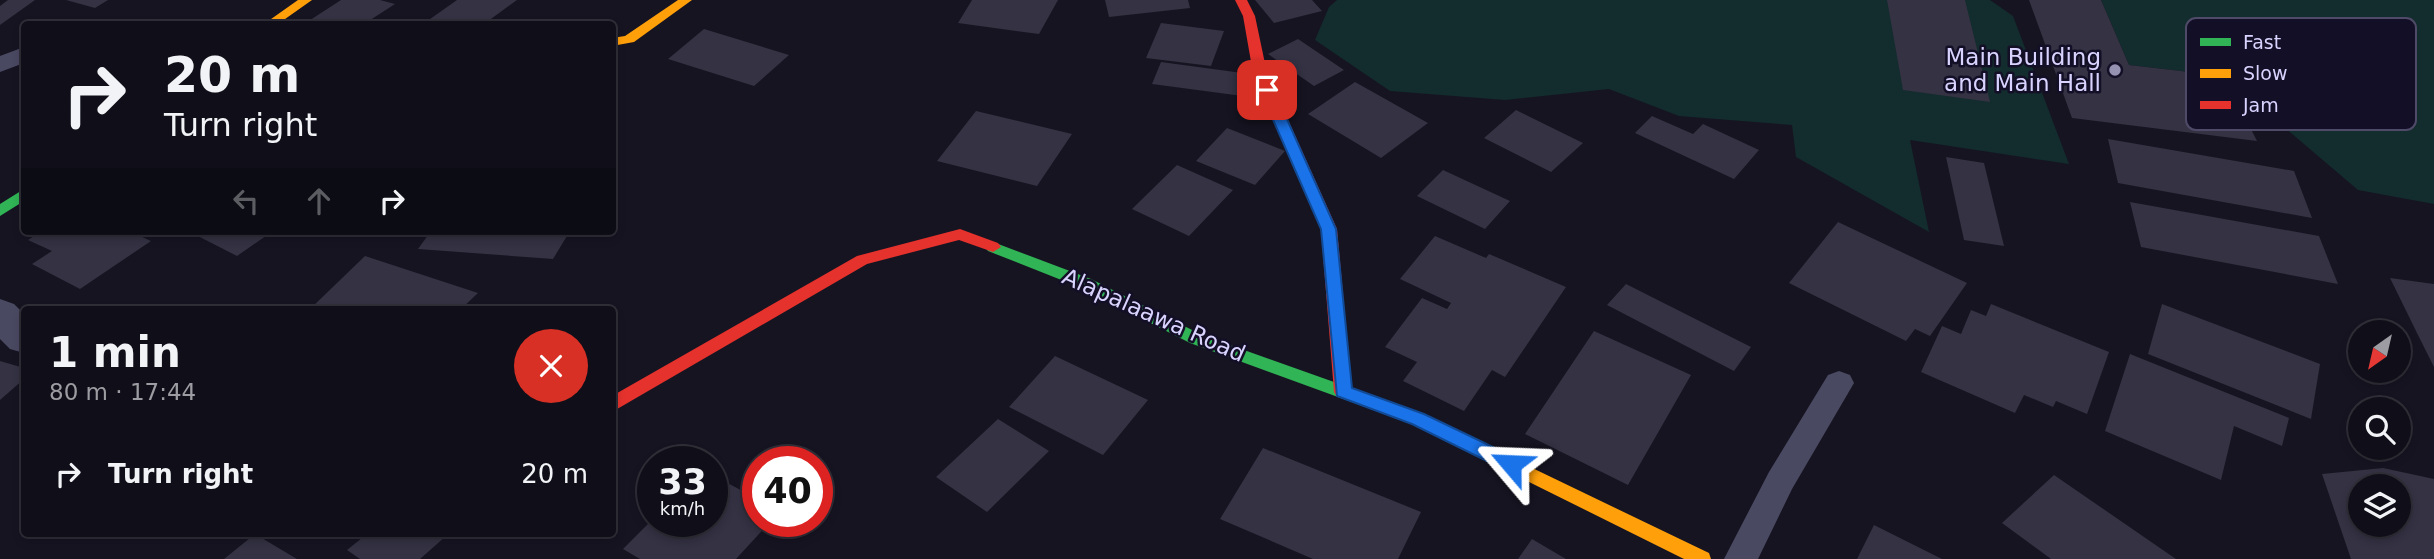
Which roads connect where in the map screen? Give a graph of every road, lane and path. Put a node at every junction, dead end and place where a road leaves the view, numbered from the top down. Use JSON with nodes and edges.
{"nodes":[{"id":1,"x":306,"y":0,"type":"edge"},
{"id":2,"x":686,"y":0,"type":"edge"},
{"id":3,"x":1241,"y":0,"type":"edge"},
{"id":4,"x":274,"y":21,"type":"edge"},
{"id":5,"x":616,"y":41,"type":"edge"},
{"id":6,"x":21,"y":55,"type":"edge"},
{"id":7,"x":0,"y":65,"type":"edge"},
{"id":8,"x":21,"y":196,"type":"edge"},
{"id":9,"x":0,"y":211,"type":"edge"},
{"id":10,"x":0,"y":314,"type":"edge"},
{"id":11,"x":21,"y":335,"type":"edge"},
{"id":12,"x":1839,"y":383,"type":"dead end"},
{"id":13,"x":1343,"y":392,"type":"junction"},
{"id":14,"x":616,"y":403,"type":"edge"},
{"id":15,"x":1702,"y":559,"type":"edge"},
{"id":16,"x":1741,"y":559,"type":"edge"}],
"edges":[{"from":1,"to":4,"type":"street"},
{"from":2,"to":5,"type":"street"},
{"from":3,"to":13,"type":"street"},
{"from":6,"to":7,"type":"lane"},
{"from":8,"to":9,"type":"street"},
{"from":10,"to":11,"type":"street"},
{"from":12,"to":16,"type":"lane"},
{"from":13,"to":14,"type":"street","name":"Alapalaawa Road"},
{"from":13,"to":15,"type":"street","name":"Alapalaawa Road"}]}
